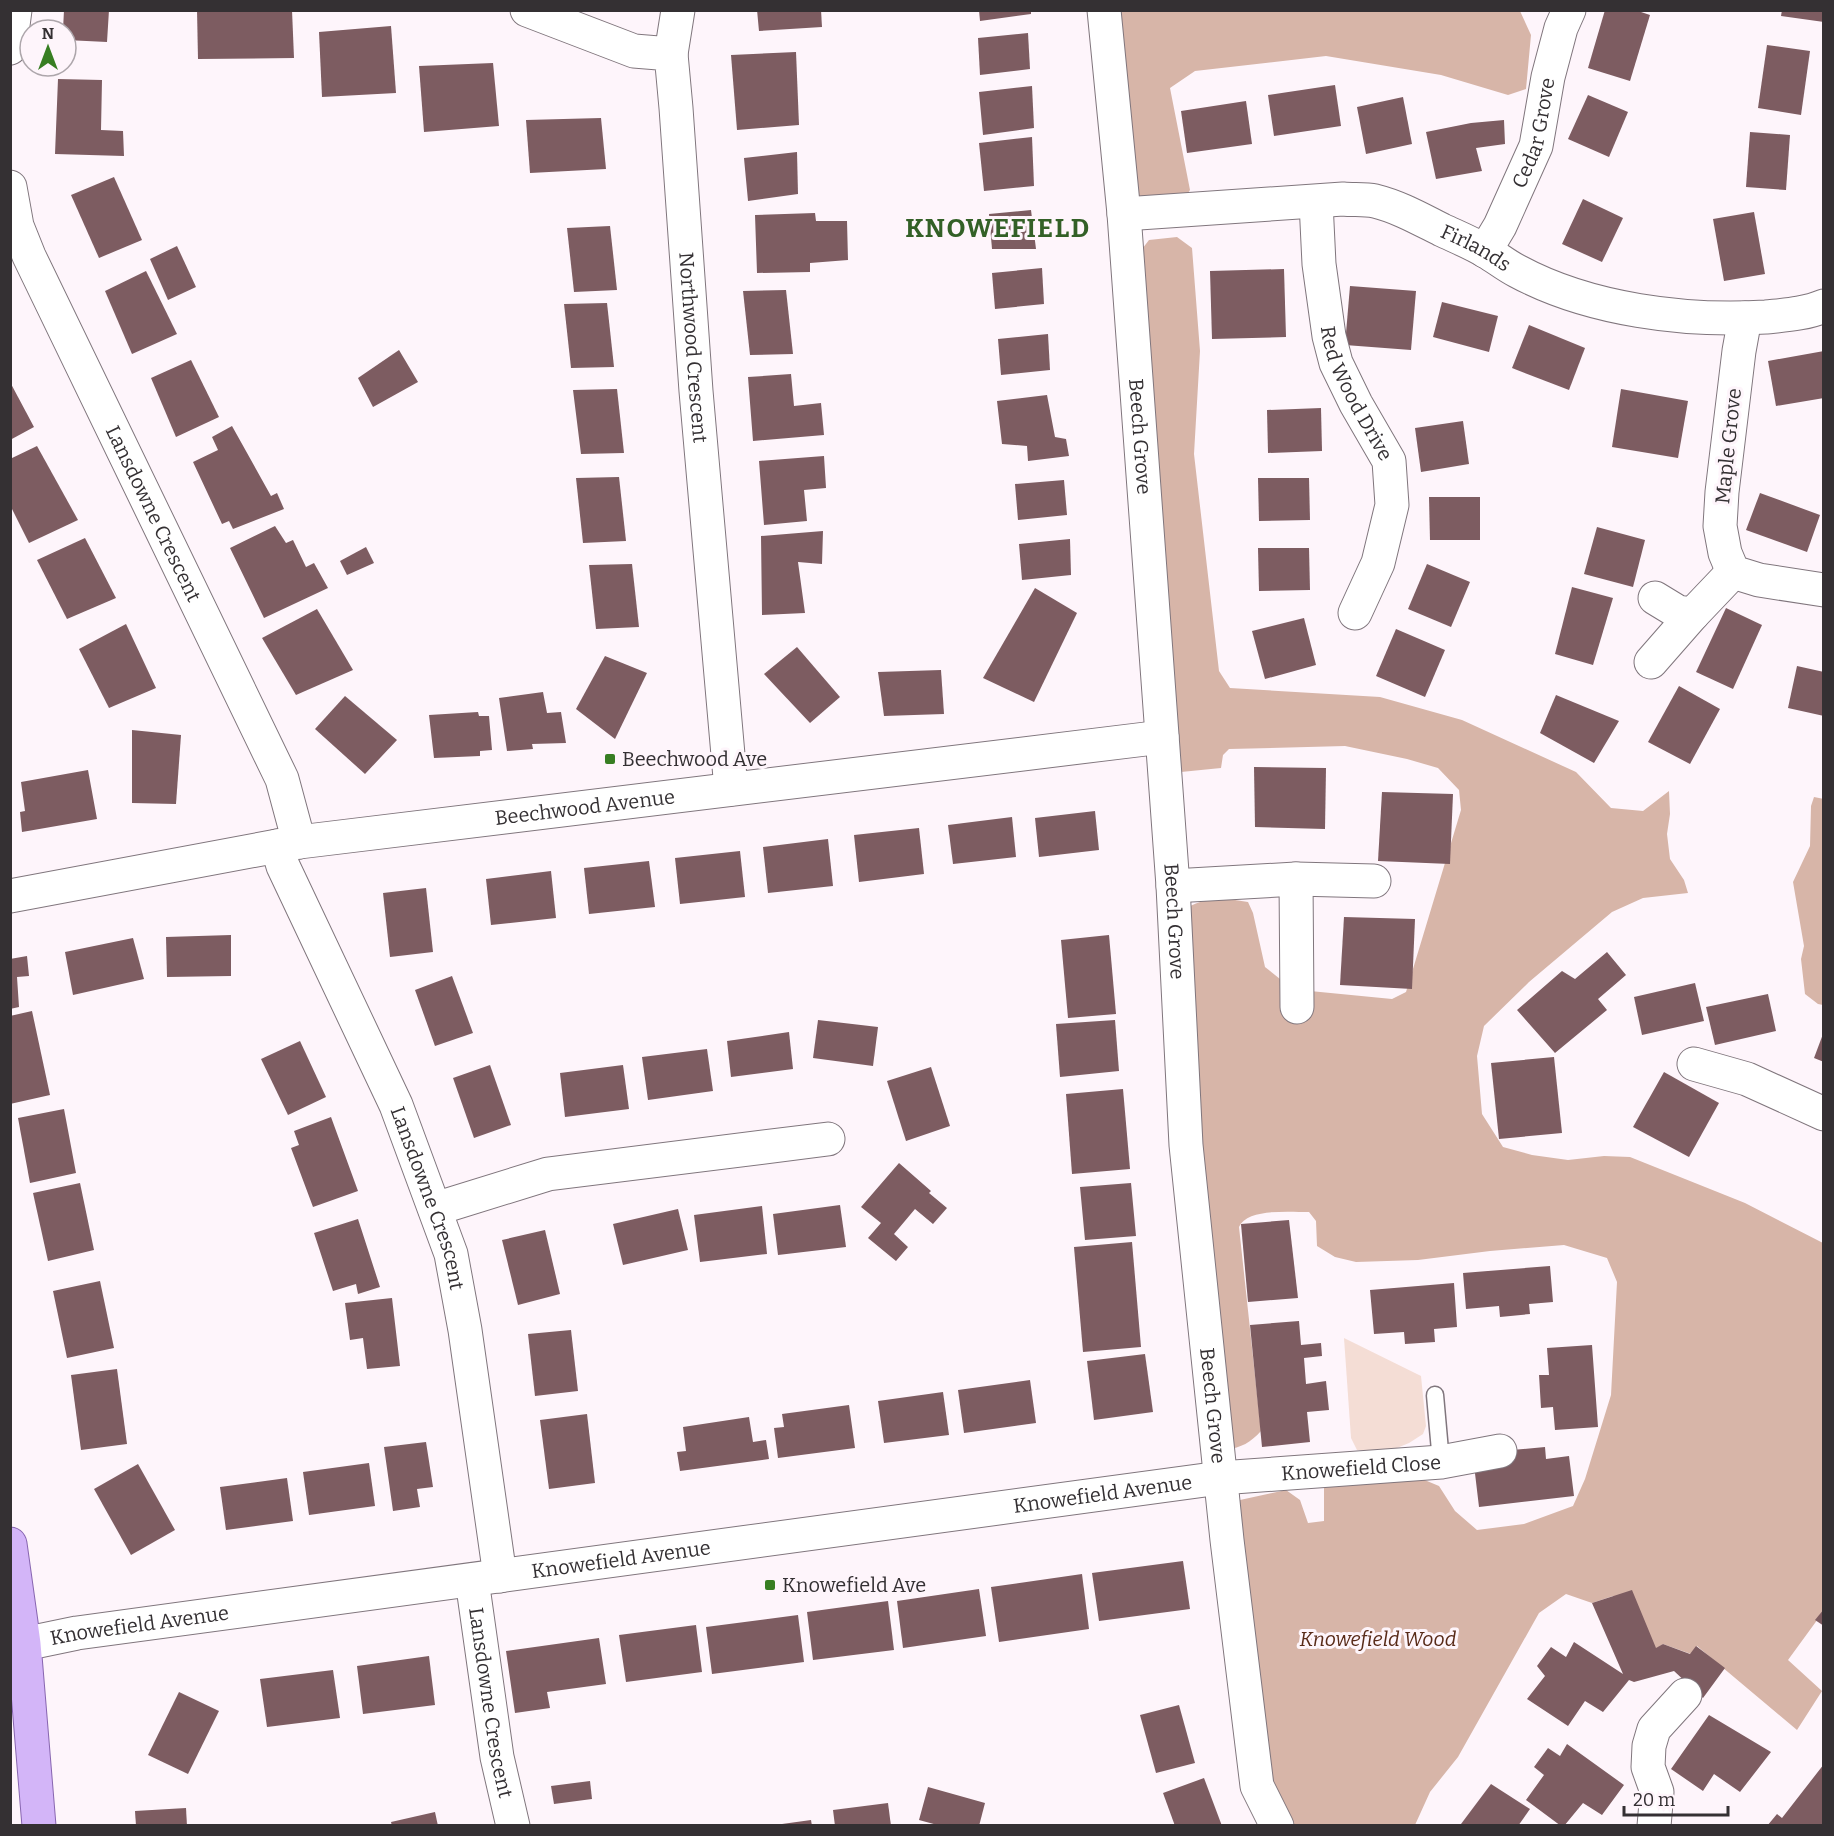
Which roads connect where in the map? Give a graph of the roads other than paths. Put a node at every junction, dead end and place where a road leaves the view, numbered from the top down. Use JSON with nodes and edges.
{"nodes":[{"id":1,"x":15,"y":10,"type":"edge"},
{"id":2,"x":527,"y":10,"type":"edge"},
{"id":3,"x":678,"y":10,"type":"edge"},
{"id":4,"x":1104,"y":10,"type":"edge"},
{"id":5,"x":1569,"y":10,"type":"edge"},
{"id":6,"x":10,"y":48,"type":"edge"},
{"id":7,"x":671,"y":54,"type":"junction"},
{"id":8,"x":10,"y":187,"type":"edge"},
{"id":9,"x":1316,"y":202,"type":"junction"},
{"id":10,"x":1124,"y":214,"type":"junction"},
{"id":11,"x":1485,"y":251,"type":"junction"},
{"id":12,"x":1824,"y":306,"type":"edge"},
{"id":13,"x":1745,"y":318,"type":"junction"},
{"id":14,"x":1733,"y":572,"type":"junction"},
{"id":15,"x":1824,"y":590,"type":"edge"},
{"id":16,"x":1655,"y":598,"type":"dead end"},
{"id":17,"x":1355,"y":612,"type":"dead end"},
{"id":18,"x":1693,"y":614,"type":"junction"},
{"id":19,"x":1651,"y":662,"type":"dead end"},
{"id":20,"x":1162,"y":737,"type":"junction"},
{"id":21,"x":731,"y":789,"type":"junction"},
{"id":22,"x":288,"y":844,"type":"junction"},
{"id":23,"x":1296,"y":879,"type":"junction"},
{"id":24,"x":1374,"y":881,"type":"dead end"},
{"id":25,"x":1173,"y":886,"type":"junction"},
{"id":26,"x":10,"y":896,"type":"edge"},
{"id":27,"x":1297,"y":1007,"type":"dead end"},
{"id":28,"x":1694,"y":1064,"type":"dead end"},
{"id":29,"x":1824,"y":1114,"type":"edge"},
{"id":30,"x":828,"y":1139,"type":"dead end"},
{"id":31,"x":435,"y":1209,"type":"junction"},
{"id":32,"x":1435,"y":1395,"type":"dead end"},
{"id":33,"x":1500,"y":1451,"type":"dead end"},
{"id":34,"x":1441,"y":1462,"type":"junction"},
{"id":35,"x":1220,"y":1478,"type":"junction"},
{"id":36,"x":10,"y":1544,"type":"edge"},
{"id":37,"x":486,"y":1578,"type":"junction"},
{"id":38,"x":17,"y":1647,"type":"edge"},
{"id":39,"x":1685,"y":1695,"type":"dead end"},
{"id":40,"x":39,"y":1826,"type":"edge"},
{"id":41,"x":513,"y":1826,"type":"edge"},
{"id":42,"x":1277,"y":1826,"type":"edge"},
{"id":43,"x":1654,"y":1826,"type":"edge"}],
"edges":[{"from":1,"to":6,"type":"street"},
{"from":2,"to":7,"type":"street"},
{"from":3,"to":7,"type":"street","name":"Northwood Crescent"},
{"from":4,"to":10,"type":"street","name":"Beech Grove"},
{"from":5,"to":11,"type":"street","name":"Cedar Grove"},
{"from":7,"to":21,"type":"street","name":"Northwood Crescent"},
{"from":8,"to":22,"type":"street","name":"Lansdowne Crescent"},
{"from":9,"to":10,"type":"street","name":"Firlands"},
{"from":9,"to":11,"type":"street","name":"Firlands"},
{"from":9,"to":17,"type":"street","name":"Red Wood Drive"},
{"from":10,"to":20,"type":"street","name":"Beech Grove"},
{"from":11,"to":13,"type":"street","name":"Firlands"},
{"from":12,"to":13,"type":"street","name":"Firlands"},
{"from":13,"to":14,"type":"street","name":"Maple Grove"},
{"from":14,"to":15,"type":"street"},
{"from":14,"to":18,"type":"street"},
{"from":16,"to":18,"type":"street"},
{"from":18,"to":19,"type":"street"},
{"from":20,"to":21,"type":"street","name":"Beechwood Avenue"},
{"from":20,"to":25,"type":"street","name":"Beech Grove"},
{"from":21,"to":22,"type":"street","name":"Beechwood Avenue"},
{"from":22,"to":26,"type":"street","name":"Beechwood Avenue"},
{"from":22,"to":31,"type":"street","name":"Lansdowne Crescent"},
{"from":23,"to":24,"type":"street"},
{"from":23,"to":25,"type":"street"},
{"from":23,"to":27,"type":"street"},
{"from":25,"to":35,"type":"street","name":"Beech Grove"},
{"from":28,"to":29,"type":"street"},
{"from":30,"to":31,"type":"street"},
{"from":31,"to":37,"type":"street","name":"Lansdowne Crescent"},
{"from":32,"to":34,"type":"lane"},
{"from":33,"to":34,"type":"street","name":"Knowefield Close"},
{"from":34,"to":35,"type":"street","name":"Knowefield Close"},
{"from":35,"to":37,"type":"street","name":"Knowefield Avenue"},
{"from":35,"to":42,"type":"street","name":"Beech Grove"},
{"from":36,"to":38,"type":"main road"},
{"from":37,"to":38,"type":"street","name":"Knowefield Avenue"},
{"from":37,"to":41,"type":"street","name":"Lansdowne Crescent"},
{"from":38,"to":40,"type":"main road"},
{"from":39,"to":43,"type":"street"}]}
